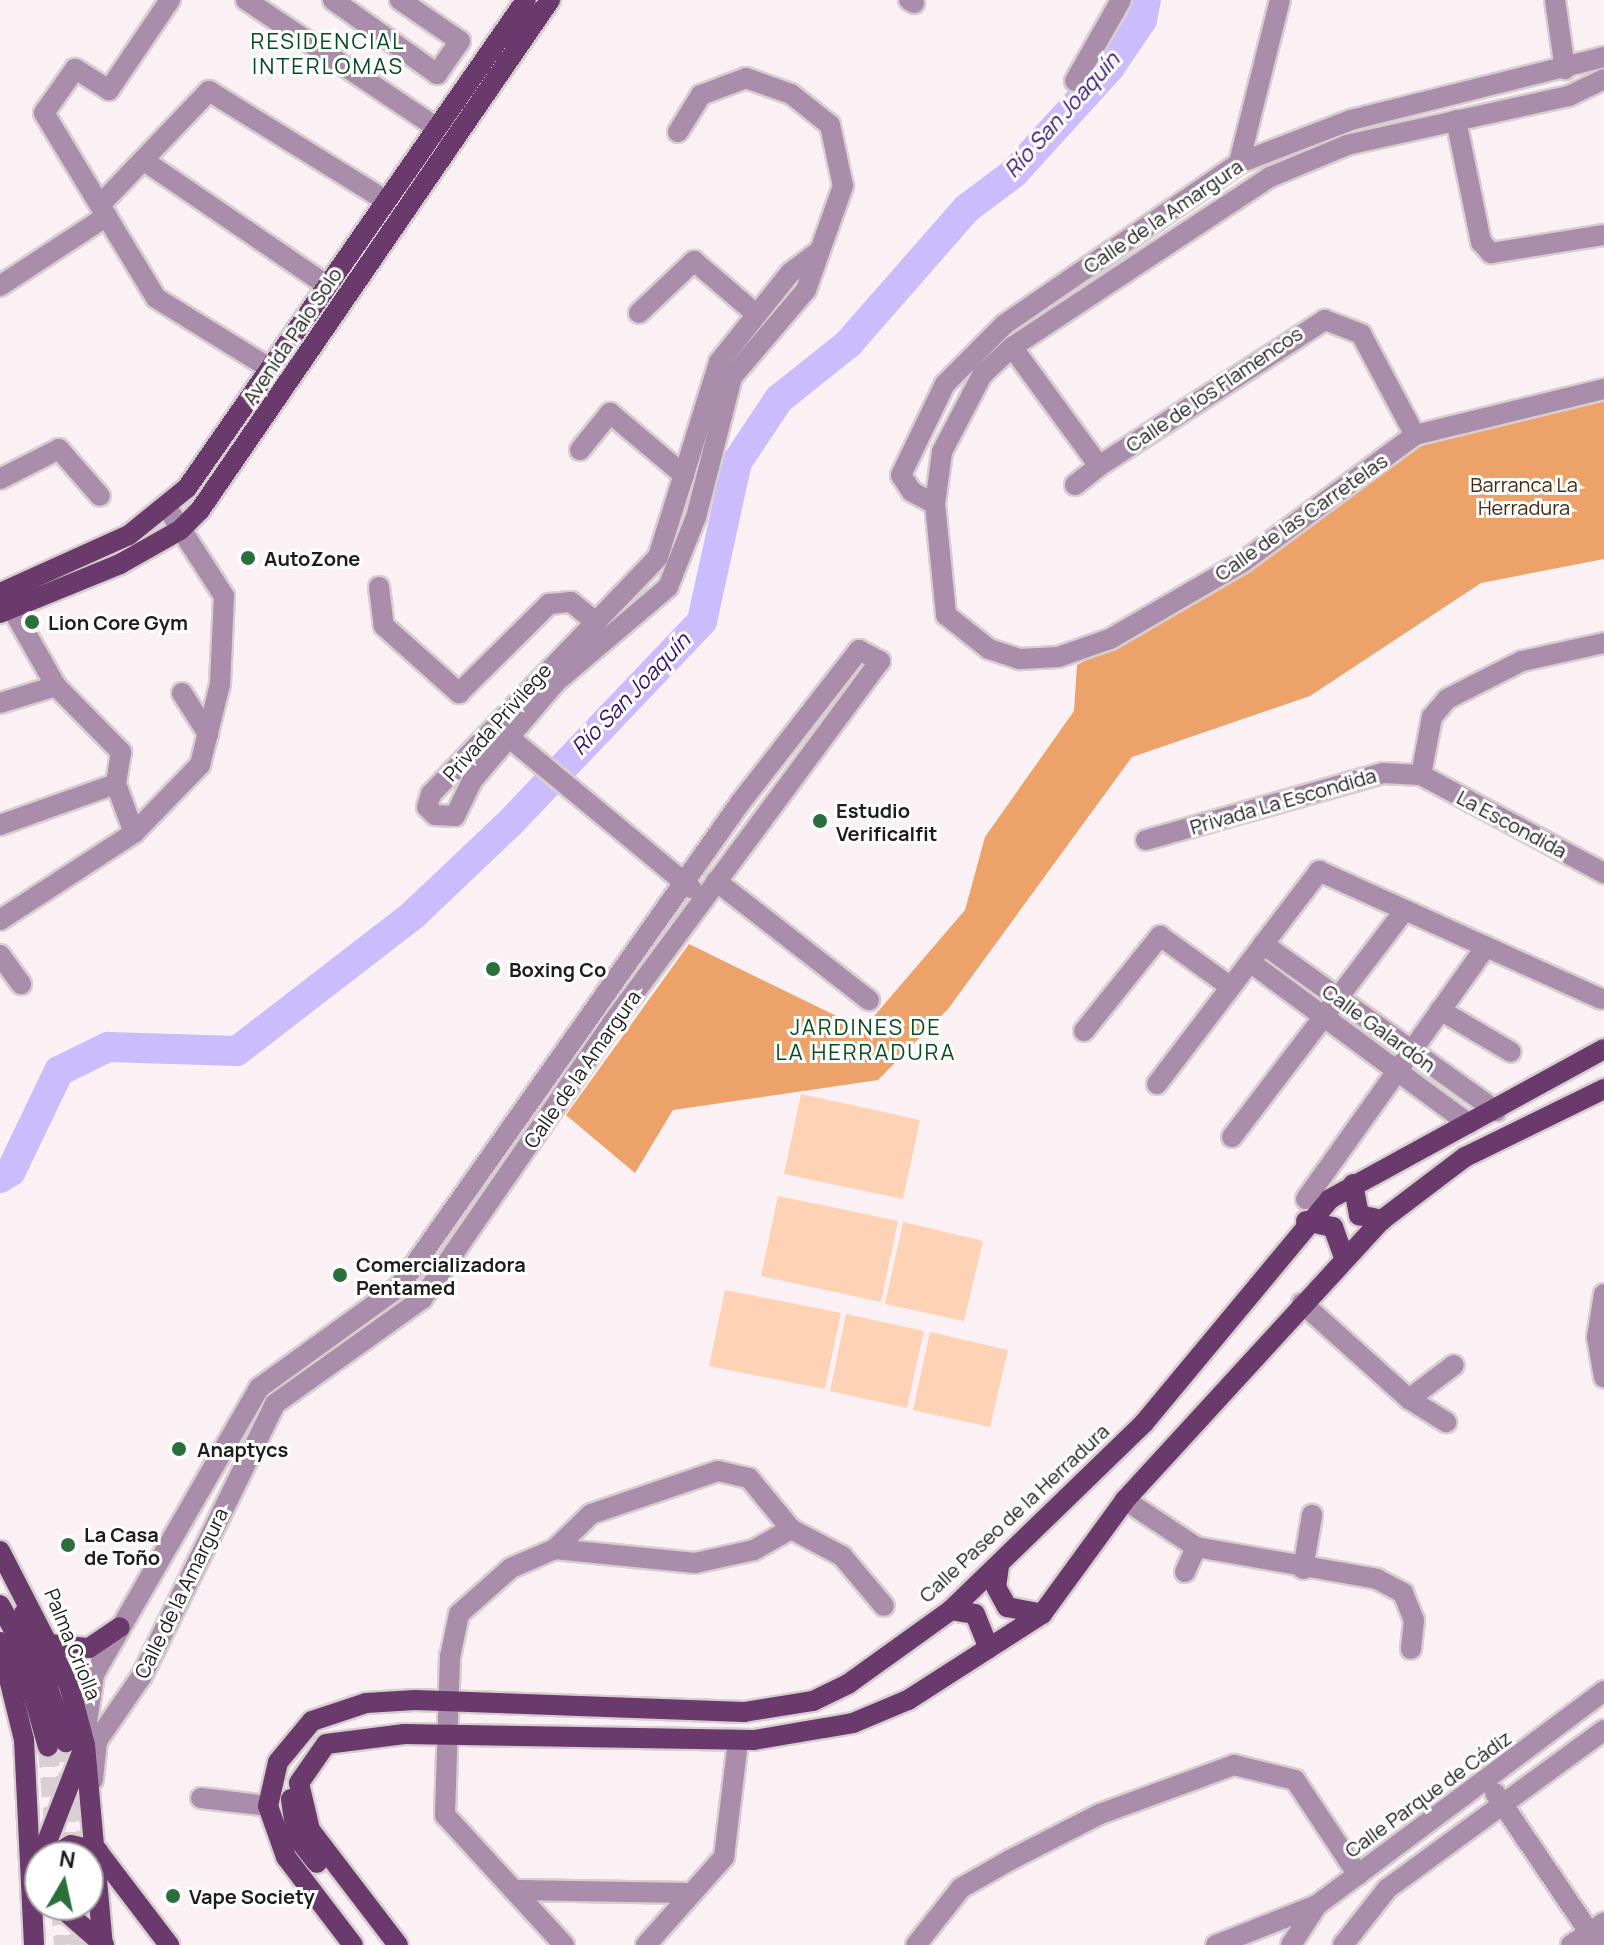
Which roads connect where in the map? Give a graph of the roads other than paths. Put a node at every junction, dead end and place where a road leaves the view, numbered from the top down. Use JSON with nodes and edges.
{"nodes":[{"id":1,"x":170,"y":0,"type":"edge"},
{"id":2,"x":246,"y":0,"type":"edge"},
{"id":3,"x":333,"y":0,"type":"edge"},
{"id":4,"x":400,"y":0,"type":"edge"},
{"id":5,"x":526,"y":0,"type":"edge"},
{"id":6,"x":1121,"y":0,"type":"edge"},
{"id":7,"x":1281,"y":0,"type":"edge"},
{"id":8,"x":1555,"y":0,"type":"edge"},
{"id":9,"x":548,"y":1,"type":"edge"},
{"id":10,"x":451,"y":54,"type":"junction"},
{"id":11,"x":1604,"y":57,"type":"edge"},
{"id":12,"x":1565,"y":69,"type":"junction"},
{"id":13,"x":477,"y":70,"type":"junction"},
{"id":14,"x":1604,"y":79,"type":"edge"},
{"id":15,"x":1075,"y":81,"type":"dead end"},
{"id":16,"x":1456,"y":120,"type":"junction"},
{"id":17,"x":437,"y":128,"type":"junction"},
{"id":18,"x":678,"y":132,"type":"dead end"},
{"id":19,"x":143,"y":160,"type":"junction"},
{"id":20,"x":1239,"y":163,"type":"junction"},
{"id":21,"x":385,"y":200,"type":"junction"},
{"id":22,"x":103,"y":211,"type":"junction"},
{"id":23,"x":1604,"y":235,"type":"edge"},
{"id":24,"x":818,"y":252,"type":"junction"},
{"id":25,"x":326,"y":285,"type":"junction"},
{"id":26,"x":0,"y":286,"type":"edge"},
{"id":27,"x":639,"y":313,"type":"dead end"},
{"id":28,"x":756,"y":314,"type":"junction"},
{"id":29,"x":1012,"y":347,"type":"junction"},
{"id":30,"x":271,"y":369,"type":"junction"},
{"id":31,"x":1604,"y":389,"type":"edge"},
{"id":32,"x":1415,"y":435,"type":"junction"},
{"id":33,"x":580,"y":450,"type":"dead end"},
{"id":34,"x":1099,"y":466,"type":"junction"},
{"id":35,"x":684,"y":475,"type":"junction"},
{"id":36,"x":0,"y":479,"type":"edge"},
{"id":37,"x":1075,"y":485,"type":"dead end"},
{"id":38,"x":100,"y":496,"type":"dead end"},
{"id":39,"x":935,"y":504,"type":"junction"},
{"id":40,"x":168,"y":509,"type":"junction"},
{"id":41,"x":180,"y":530,"type":"junction"},
{"id":42,"x":634,"y":583,"type":"junction"},
{"id":43,"x":379,"y":587,"type":"dead end"},
{"id":44,"x":939,"y":592,"type":"joint"},
{"id":45,"x":3,"y":602,"type":"edge"},
{"id":46,"x":650,"y":604,"type":"junction"},
{"id":47,"x":593,"y":620,"type":"junction"},
{"id":48,"x":1604,"y":643,"type":"edge"},
{"id":49,"x":56,"y":686,"type":"junction"},
{"id":50,"x":182,"y":693,"type":"dead end"},
{"id":51,"x":0,"y":703,"type":"edge"},
{"id":52,"x":501,"y":730,"type":"junction"},
{"id":53,"x":208,"y":734,"type":"junction"},
{"id":54,"x":1421,"y":775,"type":"junction"},
{"id":55,"x":116,"y":784,"type":"junction"},
{"id":56,"x":0,"y":825,"type":"edge"},
{"id":57,"x":134,"y":833,"type":"junction"},
{"id":58,"x":1146,"y":840,"type":"dead end"},
{"id":59,"x":1604,"y":873,"type":"edge"},
{"id":60,"x":683,"y":880,"type":"junction"},
{"id":61,"x":716,"y":881,"type":"junction"},
{"id":62,"x":703,"y":899,"type":"junction"},
{"id":63,"x":1405,"y":910,"type":"junction"},
{"id":64,"x":0,"y":920,"type":"edge"},
{"id":65,"x":1263,"y":944,"type":"junction"},
{"id":66,"x":1486,"y":947,"type":"junction"},
{"id":67,"x":0,"y":955,"type":"edge"},
{"id":68,"x":1250,"y":962,"type":"junction"},
{"id":69,"x":21,"y":984,"type":"dead end"},
{"id":70,"x":1231,"y":987,"type":"junction"},
{"id":71,"x":1338,"y":998,"type":"junction"},
{"id":72,"x":1601,"y":999,"type":"dead end"},
{"id":73,"x":869,"y":1000,"type":"dead end"},
{"id":74,"x":1440,"y":1010,"type":"junction"},
{"id":75,"x":1324,"y":1016,"type":"junction"},
{"id":76,"x":1084,"y":1031,"type":"dead end"},
{"id":77,"x":1604,"y":1049,"type":"edge"},
{"id":78,"x":1411,"y":1051,"type":"junction"},
{"id":79,"x":1511,"y":1052,"type":"dead end"},
{"id":80,"x":1397,"y":1070,"type":"junction"},
{"id":81,"x":1157,"y":1084,"type":"dead end"},
{"id":82,"x":1604,"y":1089,"type":"edge"},
{"id":83,"x":1496,"y":1111,"type":"junction"},
{"id":84,"x":1469,"y":1124,"type":"junction"},
{"id":85,"x":1232,"y":1137,"type":"dead end"},
{"id":86,"x":1353,"y":1184,"type":"junction"},
{"id":87,"x":1306,"y":1199,"type":"dead end"},
{"id":88,"x":1382,"y":1220,"type":"junction"},
{"id":89,"x":1306,"y":1221,"type":"junction"},
{"id":90,"x":435,"y":1234,"type":"junction"},
{"id":91,"x":459,"y":1249,"type":"junction"},
{"id":92,"x":1344,"y":1257,"type":"junction"},
{"id":93,"x":1604,"y":1294,"type":"edge"},
{"id":94,"x":1302,"y":1303,"type":"junction"},
{"id":95,"x":1454,"y":1365,"type":"dead end"},
{"id":96,"x":1604,"y":1377,"type":"edge"},
{"id":97,"x":1409,"y":1399,"type":"junction"},
{"id":98,"x":1446,"y":1422,"type":"dead end"},
{"id":99,"x":1125,"y":1500,"type":"junction"},
{"id":100,"x":1312,"y":1515,"type":"dead end"},
{"id":101,"x":791,"y":1529,"type":"junction"},
{"id":102,"x":175,"y":1534,"type":"junction"},
{"id":103,"x":1196,"y":1547,"type":"junction"},
{"id":104,"x":555,"y":1549,"type":"junction"},
{"id":105,"x":2,"y":1554,"type":"edge"},
{"id":106,"x":999,"y":1566,"type":"junction"},
{"id":107,"x":1303,"y":1569,"type":"junction"},
{"id":108,"x":1185,"y":1572,"type":"dead end"},
{"id":109,"x":0,"y":1605,"type":"edge"},
{"id":110,"x":884,"y":1606,"type":"dead end"},
{"id":111,"x":951,"y":1610,"type":"junction"},
{"id":112,"x":1042,"y":1614,"type":"junction"},
{"id":113,"x":120,"y":1627,"type":"junction"},
{"id":114,"x":0,"y":1642,"type":"edge"},
{"id":115,"x":50,"y":1644,"type":"junction"},
{"id":116,"x":989,"y":1648,"type":"junction"},
{"id":117,"x":1411,"y":1649,"type":"dead end"},
{"id":118,"x":1604,"y":1691,"type":"edge"},
{"id":119,"x":448,"y":1701,"type":"junction"},
{"id":120,"x":109,"y":1721,"type":"junction"},
{"id":121,"x":1604,"y":1730,"type":"edge"},
{"id":122,"x":448,"y":1735,"type":"junction"},
{"id":123,"x":738,"y":1741,"type":"junction"},
{"id":124,"x":66,"y":1745,"type":"junction"},
{"id":125,"x":1489,"y":1781,"type":"junction"},
{"id":126,"x":299,"y":1783,"type":"junction"},
{"id":127,"x":92,"y":1788,"type":"junction"},
{"id":128,"x":201,"y":1798,"type":"dead end"},
{"id":129,"x":1501,"y":1804,"type":"junction"},
{"id":130,"x":268,"y":1806,"type":"junction"},
{"id":131,"x":36,"y":1841,"type":"edge"},
{"id":132,"x":45,"y":1841,"type":"edge"},
{"id":133,"x":97,"y":1841,"type":"edge"},
{"id":134,"x":104,"y":1859,"type":"edge"},
{"id":135,"x":1358,"y":1875,"type":"junction"},
{"id":136,"x":514,"y":1890,"type":"junction"},
{"id":137,"x":692,"y":1893,"type":"junction"},
{"id":138,"x":1317,"y":1905,"type":"junction"},
{"id":139,"x":36,"y":1921,"type":"edge"},
{"id":140,"x":76,"y":1921,"type":"edge"},
{"id":141,"x":102,"y":1921,"type":"edge"},
{"id":142,"x":1597,"y":1933,"type":"edge"},
{"id":143,"x":34,"y":1945,"type":"edge"},
{"id":144,"x":104,"y":1945,"type":"edge"},
{"id":145,"x":169,"y":1945,"type":"edge"},
{"id":146,"x":353,"y":1945,"type":"edge"},
{"id":147,"x":380,"y":1945,"type":"edge"},
{"id":148,"x":398,"y":1945,"type":"edge"},
{"id":149,"x":564,"y":1945,"type":"edge"},
{"id":150,"x":646,"y":1945,"type":"edge"},
{"id":151,"x":916,"y":1945,"type":"edge"},
{"id":152,"x":1216,"y":1945,"type":"edge"},
{"id":153,"x":1291,"y":1945,"type":"edge"},
{"id":154,"x":1343,"y":1945,"type":"edge"},
{"id":155,"x":1571,"y":1945,"type":"edge"}],
"edges":[{"from":1,"to":22,"type":"street"},
{"from":2,"to":17,"type":"street"},
{"from":3,"to":10,"type":"street"},
{"from":4,"to":10,"type":"street"},
{"from":5,"to":13,"type":"main road","name":"Avenida Palo Solo"},
{"from":6,"to":15,"type":"street"},
{"from":7,"to":20,"type":"street"},
{"from":8,"to":12,"type":"street"},
{"from":9,"to":41,"type":"main road","name":"Avenida Palo Solo"},
{"from":10,"to":13,"type":"street"},
{"from":11,"to":12,"type":"street","name":"Calle de la Amargura"},
{"from":12,"to":20,"type":"street","name":"Calle de la Amargura"},
{"from":13,"to":17,"type":"main road","name":"Avenida Palo Solo"},
{"from":14,"to":16,"type":"street","name":"Calle de la Amargura"},
{"from":16,"to":23,"type":"street"},
{"from":16,"to":29,"type":"street","name":"Calle de la Amargura"},
{"from":17,"to":21,"type":"main road","name":"Avenida Palo Solo"},
{"from":18,"to":24,"type":"street","name":"Privada Privilege"},
{"from":19,"to":21,"type":"street"},
{"from":19,"to":22,"type":"street"},
{"from":19,"to":25,"type":"street"},
{"from":20,"to":39,"type":"street","name":"Calle de la Amargura"},
{"from":21,"to":25,"type":"main road","name":"Avenida Palo Solo"},
{"from":22,"to":26,"type":"street"},
{"from":22,"to":30,"type":"street"},
{"from":24,"to":28,"type":"street","name":"Privada Privilege"},
{"from":24,"to":46,"type":"street","name":"Privada Privilege"},
{"from":25,"to":30,"type":"main road","name":"Avenida Palo Solo"},
{"from":27,"to":28,"type":"street"},
{"from":28,"to":35,"type":"street","name":"Privada Privilege"},
{"from":29,"to":34,"type":"street"},
{"from":29,"to":39,"type":"street","name":"Calle de la Amargura"},
{"from":30,"to":40,"type":"main road","name":"Avenida Palo Solo"},
{"from":31,"to":32,"type":"street","name":"Calle de las Carretelas"},
{"from":32,"to":34,"type":"street","name":"Calle de los Flamencos"},
{"from":32,"to":44,"type":"street","name":"Calle de las Carretelas"},
{"from":33,"to":35,"type":"street"},
{"from":34,"to":37,"type":"street"},
{"from":35,"to":42,"type":"street","name":"Privada Privilege"},
{"from":36,"to":38,"type":"street"},
{"from":39,"to":44,"type":"street","name":"Calle de la Amargura"},
{"from":40,"to":41,"type":"street"},
{"from":40,"to":45,"type":"main road","name":"Avenida Palo Solo"},
{"from":41,"to":45,"type":"main road","name":"Avenida Palo Solo"},
{"from":41,"to":53,"type":"street"},
{"from":42,"to":46,"type":"street"},
{"from":42,"to":47,"type":"street","name":"Privada Privilege"},
{"from":43,"to":47,"type":"street"},
{"from":45,"to":49,"type":"street"},
{"from":46,"to":52,"type":"street","name":"Privada Privilege"},
{"from":47,"to":52,"type":"street","name":"Privada Privilege"},
{"from":48,"to":54,"type":"street"},
{"from":49,"to":51,"type":"street"},
{"from":49,"to":55,"type":"street"},
{"from":50,"to":53,"type":"street"},
{"from":52,"to":60,"type":"street"},
{"from":53,"to":57,"type":"street"},
{"from":54,"to":58,"type":"street","name":"Privada La Escondida"},
{"from":54,"to":59,"type":"street","name":"La Escondida"},
{"from":55,"to":56,"type":"street"},
{"from":55,"to":57,"type":"street"},
{"from":57,"to":64,"type":"street"},
{"from":60,"to":61,"type":"street","name":"Calle de la Amargura"},
{"from":60,"to":62,"type":"street"},
{"from":60,"to":90,"type":"street","name":"Calle de la Amargura"},
{"from":61,"to":62,"type":"street","name":"Calle de la Amargura"},
{"from":61,"to":73,"type":"street"},
{"from":62,"to":91,"type":"street","name":"Calle de la Amargura"},
{"from":63,"to":65,"type":"street"},
{"from":63,"to":66,"type":"street"},
{"from":63,"to":71,"type":"street"},
{"from":65,"to":68,"type":"street"},
{"from":65,"to":71,"type":"street","name":"Calle Galardón"},
{"from":66,"to":72,"type":"street"},
{"from":66,"to":74,"type":"street"},
{"from":67,"to":69,"type":"street"},
{"from":68,"to":70,"type":"street"},
{"from":68,"to":75,"type":"street","name":"Calle Galardón"},
{"from":70,"to":76,"type":"street"},
{"from":70,"to":81,"type":"street"},
{"from":71,"to":75,"type":"street"},
{"from":71,"to":78,"type":"street","name":"Calle Galardón"},
{"from":74,"to":78,"type":"street"},
{"from":74,"to":79,"type":"street"},
{"from":75,"to":80,"type":"street","name":"Calle Galardón"},
{"from":75,"to":85,"type":"street"},
{"from":77,"to":83,"type":"main road","name":"Calle Paseo de la Herradura"},
{"from":78,"to":80,"type":"street"},
{"from":78,"to":83,"type":"street","name":"Calle Galardón"},
{"from":80,"to":84,"type":"street","name":"Calle Galardón"},
{"from":80,"to":87,"type":"street"},
{"from":82,"to":88,"type":"main road"},
{"from":83,"to":84,"type":"main road","name":"Calle Paseo de la Herradura"},
{"from":84,"to":86,"type":"main road","name":"Calle Paseo de la Herradura"},
{"from":86,"to":88,"type":"main road"},
{"from":86,"to":89,"type":"main road","name":"Calle Paseo de la Herradura"},
{"from":88,"to":92,"type":"main road"},
{"from":89,"to":92,"type":"main road"},
{"from":89,"to":106,"type":"main road","name":"Calle Paseo de la Herradura"},
{"from":90,"to":91,"type":"street"},
{"from":90,"to":102,"type":"street","name":"Calle de la Amargura"},
{"from":91,"to":120,"type":"street","name":"Calle de la Amargura"},
{"from":92,"to":94,"type":"main road"},
{"from":93,"to":96,"type":"street"},
{"from":94,"to":97,"type":"street"},
{"from":94,"to":99,"type":"main road"},
{"from":95,"to":97,"type":"street"},
{"from":97,"to":98,"type":"street"},
{"from":99,"to":103,"type":"street"},
{"from":99,"to":112,"type":"main road"},
{"from":100,"to":107,"type":"street"},
{"from":101,"to":104,"type":"street"},
{"from":101,"to":104,"type":"street"},
{"from":101,"to":110,"type":"street"},
{"from":102,"to":113,"type":"street","name":"Calle de la Amargura"},
{"from":102,"to":120,"type":"street","name":"Calle de la Amargura"},
{"from":103,"to":107,"type":"street"},
{"from":103,"to":108,"type":"street"},
{"from":104,"to":119,"type":"street"},
{"from":105,"to":115,"type":"main road","name":"Palma Criolla"},
{"from":105,"to":124,"type":"main road","name":"Palma Criolla"},
{"from":106,"to":111,"type":"main road","name":"Calle Paseo de la Herradura"},
{"from":106,"to":112,"type":"main road"},
{"from":107,"to":117,"type":"street"},
{"from":109,"to":124,"type":"main road","name":"Palma Criolla"},
{"from":111,"to":116,"type":"main road"},
{"from":111,"to":119,"type":"main road","name":"Calle Paseo de la Herradura"},
{"from":112,"to":116,"type":"main road"},
{"from":113,"to":115,"type":"main road"},
{"from":113,"to":124,"type":"street","name":"Calle de la Amargura"},
{"from":114,"to":131,"type":"main road"},
{"from":115,"to":124,"type":"main road","name":"Palma Criolla"},
{"from":116,"to":123,"type":"main road"},
{"from":118,"to":125,"type":"street","name":"Calle Parque de Cádiz"},
{"from":119,"to":122,"type":"street"},
{"from":119,"to":130,"type":"main road","name":"Calle Paseo de la Herradura"},
{"from":120,"to":127,"type":"street","name":"Calle de la Amargura"},
{"from":121,"to":129,"type":"street"},
{"from":122,"to":123,"type":"main road"},
{"from":122,"to":126,"type":"main road"},
{"from":122,"to":136,"type":"street"},
{"from":123,"to":137,"type":"street"},
{"from":124,"to":127,"type":"main road","name":"Palma Criolla"},
{"from":124,"to":132,"type":"main road"},
{"from":125,"to":129,"type":"street"},
{"from":125,"to":135,"type":"street","name":"Calle Parque de Cádiz"},
{"from":126,"to":147,"type":"main road"},
{"from":126,"to":148,"type":"main road"},
{"from":127,"to":133,"type":"main road","name":"Palma Criolla"},
{"from":128,"to":130,"type":"street"},
{"from":129,"to":142,"type":"street"},
{"from":129,"to":154,"type":"street"},
{"from":130,"to":146,"type":"main road"},
{"from":134,"to":145,"type":"main road"},
{"from":135,"to":138,"type":"street","name":"Calle Parque de Cádiz"},
{"from":135,"to":151,"type":"street"},
{"from":136,"to":137,"type":"street"},
{"from":136,"to":149,"type":"street"},
{"from":137,"to":150,"type":"street"},
{"from":138,"to":152,"type":"street"},
{"from":138,"to":153,"type":"street","name":"Calle Parque de Cádiz"},
{"from":139,"to":143,"type":"main road"},
{"from":140,"to":144,"type":"main road"},
{"from":141,"to":144,"type":"main road","name":"Palma Criolla"},
{"from":142,"to":155,"type":"street"}]}
